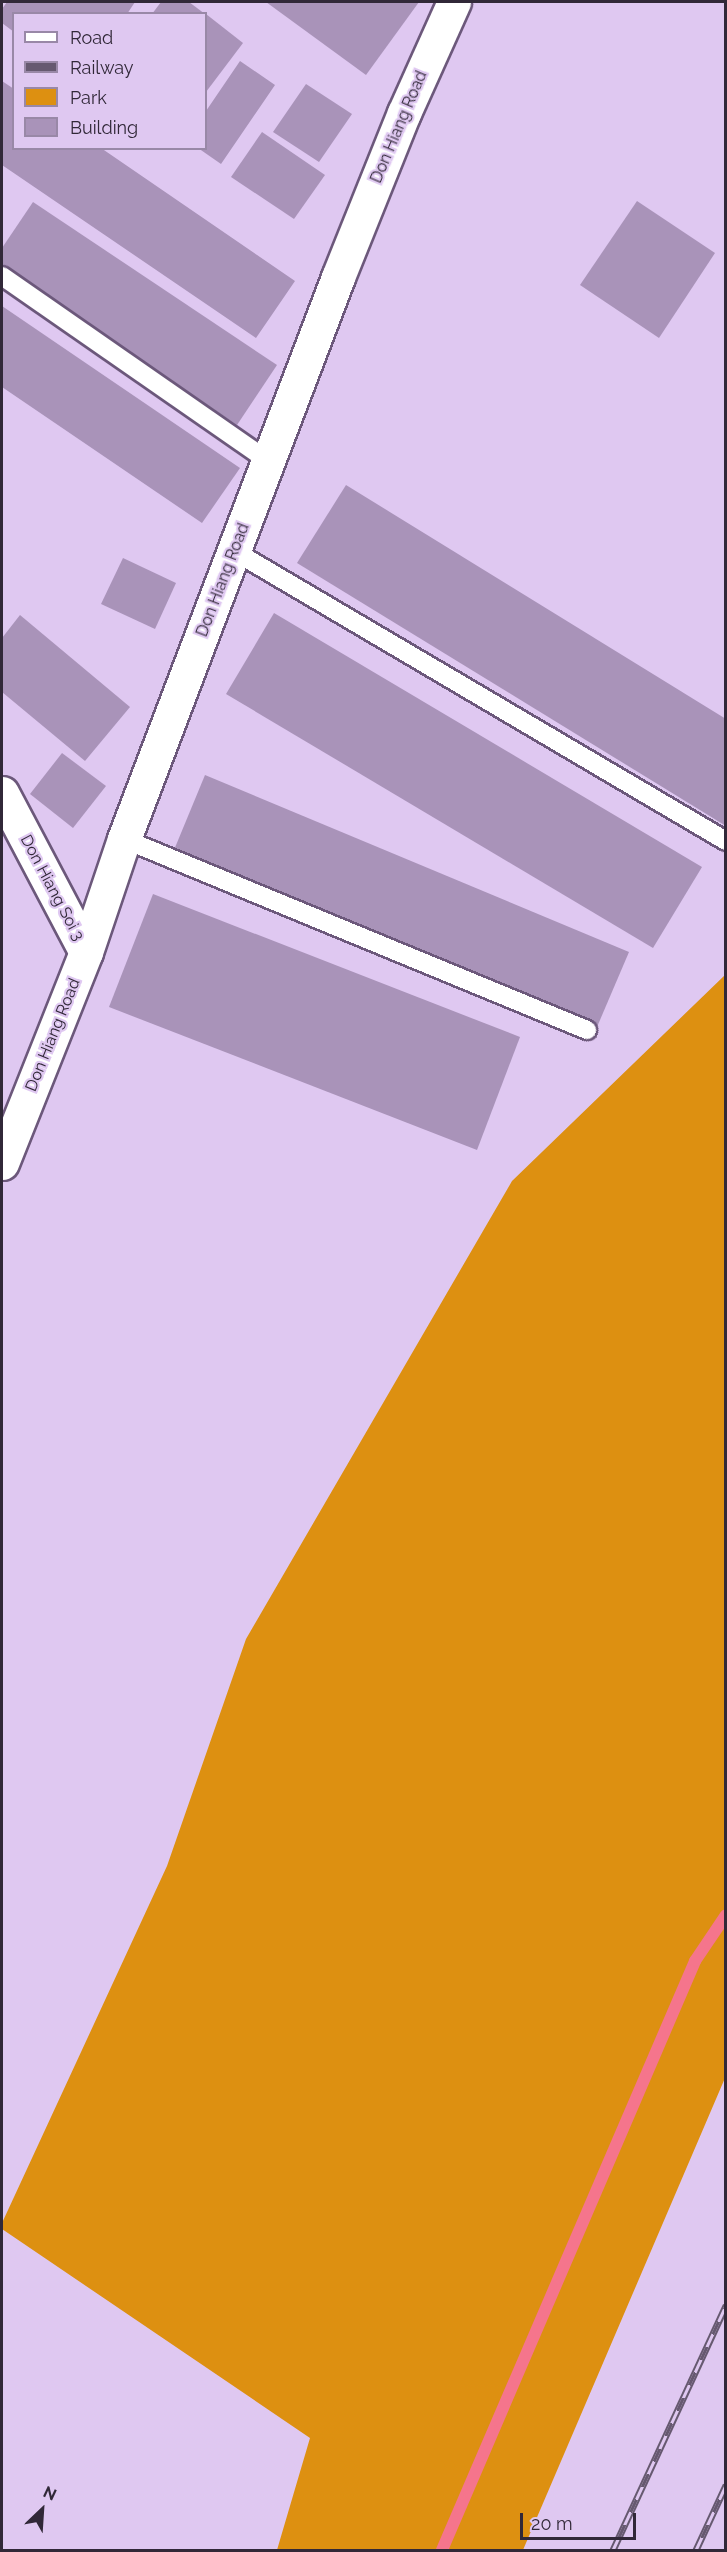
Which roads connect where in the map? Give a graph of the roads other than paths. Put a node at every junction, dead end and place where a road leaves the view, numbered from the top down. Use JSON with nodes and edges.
{"nodes":[{"id":1,"x":454,"y":2,"type":"edge"},
{"id":2,"x":2,"y":276,"type":"edge"},
{"id":3,"x":267,"y":460,"type":"junction"},
{"id":4,"x":234,"y":551,"type":"junction"},
{"id":5,"x":2,"y":793,"type":"edge"},
{"id":6,"x":124,"y":839,"type":"junction"},
{"id":7,"x":726,"y":841,"type":"edge"},
{"id":8,"x":86,"y":952,"type":"junction"},
{"id":9,"x":587,"y":1030,"type":"dead end"},
{"id":10,"x":2,"y":1162,"type":"edge"}],
"edges":[{"from":1,"to":3,"type":"street","name":"Don Hiang Road"},
{"from":2,"to":3,"type":"lane"},
{"from":3,"to":4,"type":"street","name":"Don Hiang Road"},
{"from":4,"to":6,"type":"street","name":"Don Hiang Road"},
{"from":4,"to":7,"type":"lane"},
{"from":5,"to":8,"type":"street","name":"Don Hiang Soi 3"},
{"from":6,"to":8,"type":"street","name":"Don Hiang Road"},
{"from":6,"to":9,"type":"lane"},
{"from":8,"to":10,"type":"street","name":"Don Hiang Road"}]}
